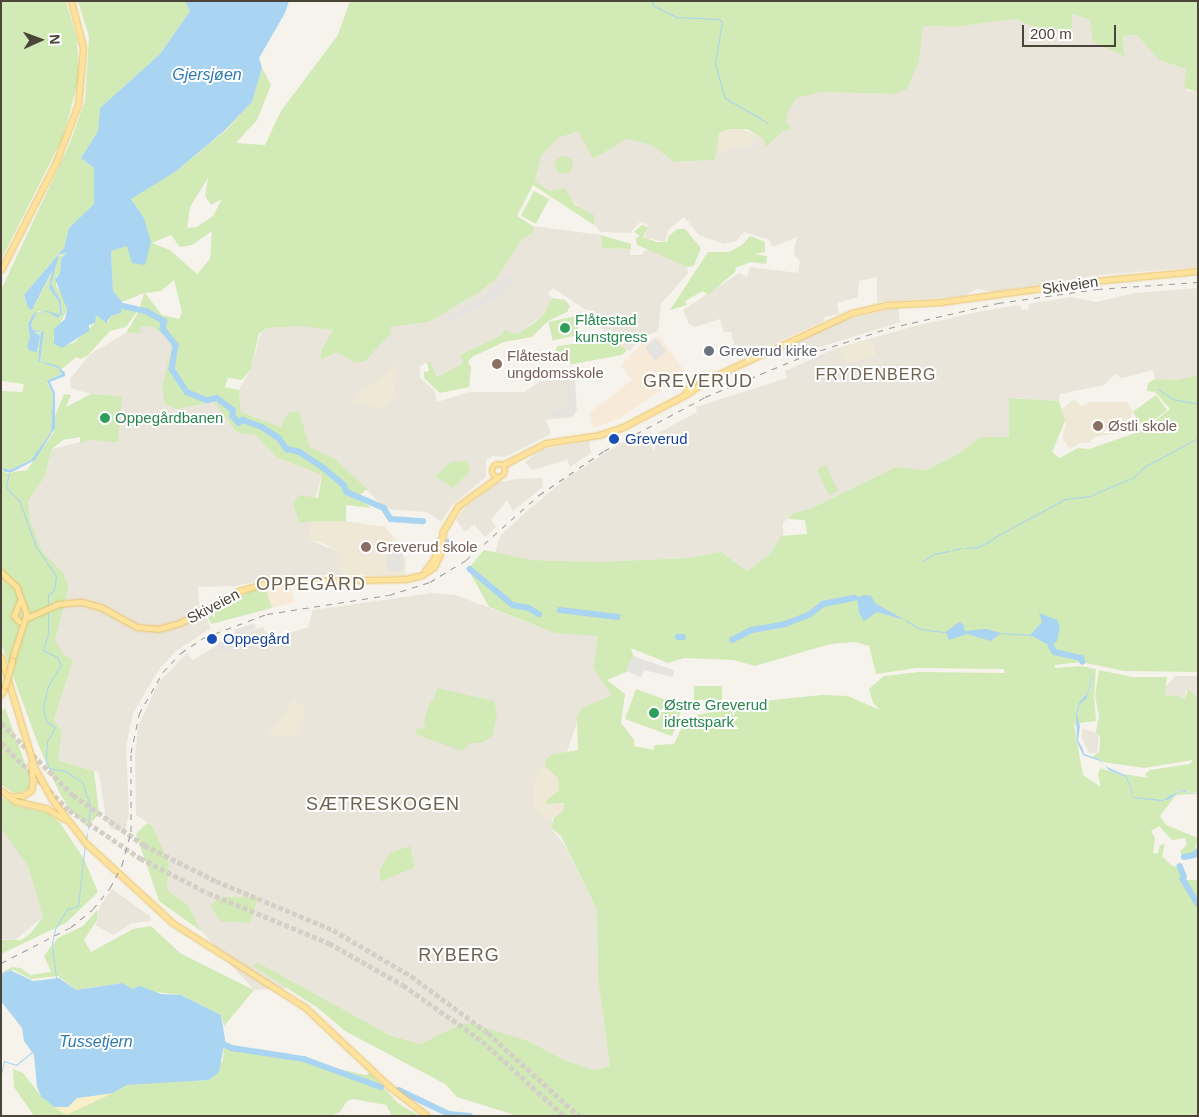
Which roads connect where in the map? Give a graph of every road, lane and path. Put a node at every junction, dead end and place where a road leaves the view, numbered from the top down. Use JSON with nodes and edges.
{"nodes":[{"id":1,"x":71,"y":1,"type":"edge"},
{"id":2,"x":1,"y":270,"type":"edge"},
{"id":3,"x":1198,"y":271,"type":"edge"},
{"id":4,"x":702,"y":379,"type":"junction"},
{"id":5,"x":696,"y":384,"type":"junction"},
{"id":6,"x":505,"y":467,"type":"junction"},
{"id":7,"x":493,"y":474,"type":"junction"},
{"id":8,"x":497,"y":478,"type":"junction"},
{"id":9,"x":486,"y":484,"type":"junction"},
{"id":10,"x":1,"y":572,"type":"edge"},
{"id":11,"x":1,"y":577,"type":"edge"},
{"id":12,"x":10,"y":578,"type":"junction"},
{"id":13,"x":23,"y":615,"type":"junction"},
{"id":14,"x":1,"y":656,"type":"edge"},
{"id":15,"x":1,"y":695,"type":"edge"},
{"id":16,"x":30,"y":755,"type":"junction"},
{"id":17,"x":1,"y":790,"type":"edge"},
{"id":18,"x":8,"y":796,"type":"junction"},
{"id":19,"x":68,"y":820,"type":"junction"},
{"id":20,"x":428,"y":1116,"type":"edge"}],
"edges":[{"from":1,"to":2,"type":"main road"},
{"from":3,"to":4,"type":"main road","name":"Skiveien"},
{"from":4,"to":5,"type":"main road"},
{"from":4,"to":5,"type":"main road"},
{"from":5,"to":6,"type":"main road"},
{"from":6,"to":7,"type":"main road","name":"Skiveien"},
{"from":6,"to":8,"type":"main road","name":"Skiveien"},
{"from":7,"to":8,"type":"main road"},
{"from":7,"to":9,"type":"main road","name":"Skiveien"},
{"from":8,"to":9,"type":"main road","name":"Skiveien"},
{"from":9,"to":13,"type":"main road","name":"Skiveien"},
{"from":10,"to":12,"type":"main road"},
{"from":11,"to":12,"type":"main road"},
{"from":12,"to":13,"type":"main road"},
{"from":13,"to":15,"type":"main road","bridge":true},
{"from":14,"to":16,"type":"main road"},
{"from":16,"to":18,"type":"main road"},
{"from":16,"to":19,"type":"main road"},
{"from":17,"to":18,"type":"main road"},
{"from":18,"to":19,"type":"main road"},
{"from":19,"to":20,"type":"main road"}]}
